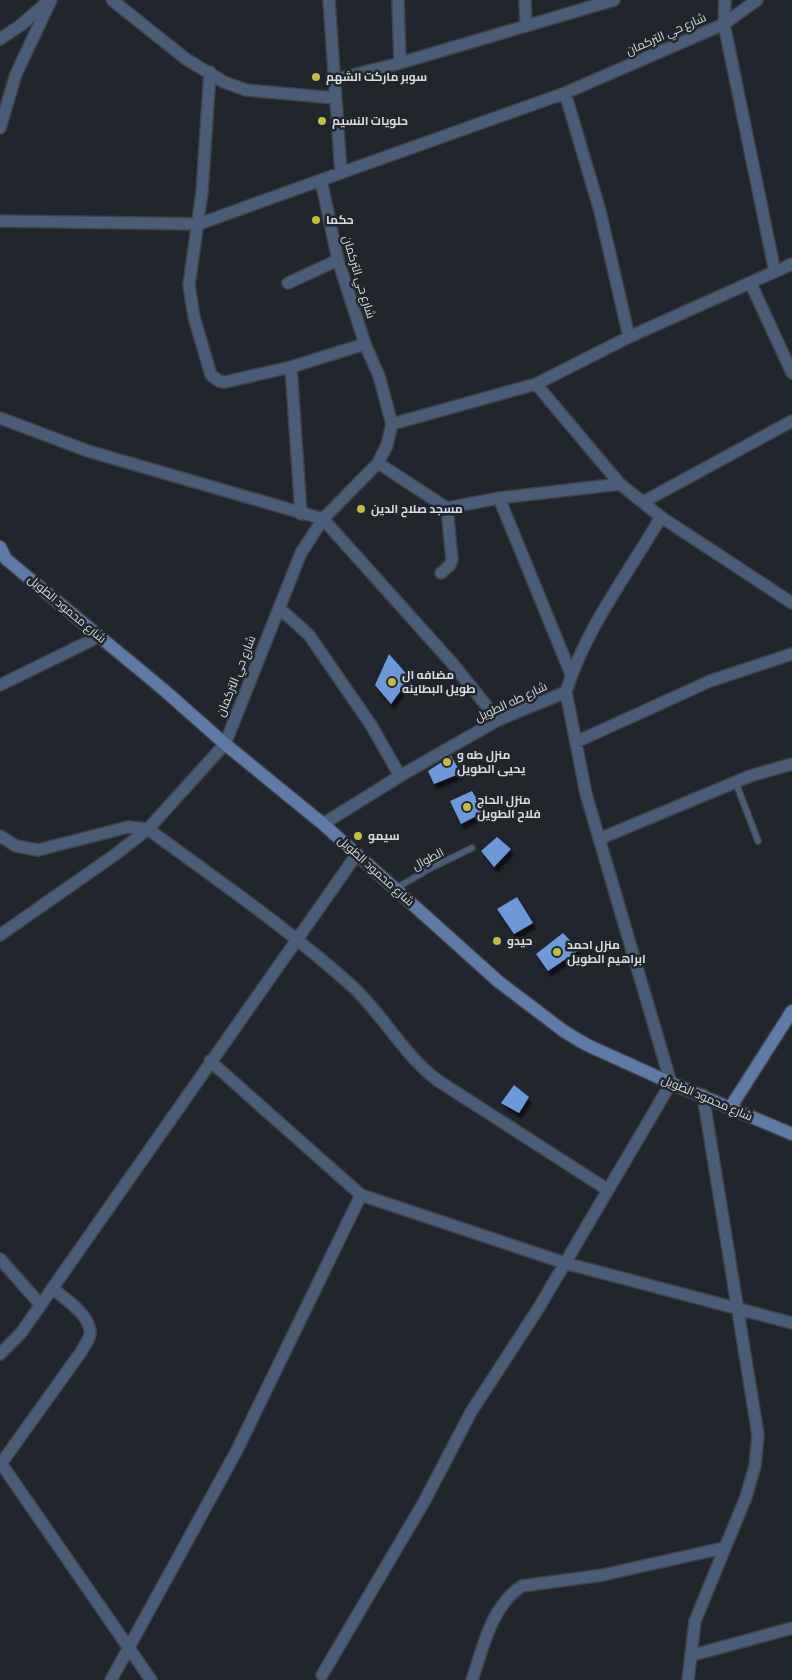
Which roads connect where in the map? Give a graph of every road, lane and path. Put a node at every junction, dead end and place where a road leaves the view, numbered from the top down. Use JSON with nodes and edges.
{"nodes":[{"id":1,"x":50,"y":0,"type":"edge"},
{"id":2,"x":112,"y":0,"type":"edge"},
{"id":3,"x":329,"y":0,"type":"edge"},
{"id":4,"x":398,"y":0,"type":"edge"},
{"id":5,"x":525,"y":0,"type":"edge"},
{"id":6,"x":614,"y":0,"type":"edge"},
{"id":7,"x":725,"y":0,"type":"edge"},
{"id":8,"x":757,"y":0,"type":"edge"},
{"id":9,"x":724,"y":24,"type":"junction"},
{"id":10,"x":526,"y":25,"type":"junction"},
{"id":11,"x":0,"y":38,"type":"edge"},
{"id":12,"x":400,"y":63,"type":"junction"},
{"id":13,"x":210,"y":72,"type":"junction"},
{"id":14,"x":333,"y":80,"type":"junction"},
{"id":15,"x":566,"y":93,"type":"junction"},
{"id":16,"x":334,"y":98,"type":"junction"},
{"id":17,"x":0,"y":128,"type":"edge"},
{"id":18,"x":341,"y":173,"type":"junction"},
{"id":19,"x":321,"y":180,"type":"junction"},
{"id":20,"x":0,"y":221,"type":"edge"},
{"id":21,"x":199,"y":224,"type":"junction"},
{"id":22,"x":338,"y":260,"type":"junction"},
{"id":23,"x":792,"y":264,"type":"edge"},
{"id":24,"x":775,"y":272,"type":"junction"},
{"id":25,"x":288,"y":283,"type":"dead end"},
{"id":26,"x":751,"y":284,"type":"junction"},
{"id":27,"x":629,"y":337,"type":"junction"},
{"id":28,"x":365,"y":344,"type":"junction"},
{"id":29,"x":291,"y":367,"type":"junction"},
{"id":30,"x":792,"y":373,"type":"edge"},
{"id":31,"x":536,"y":384,"type":"junction"},
{"id":32,"x":0,"y":418,"type":"edge"},
{"id":33,"x":792,"y":421,"type":"edge"},
{"id":34,"x":392,"y":424,"type":"junction"},
{"id":35,"x":378,"y":463,"type":"junction"},
{"id":36,"x":620,"y":484,"type":"junction"},
{"id":37,"x":499,"y":498,"type":"junction"},
{"id":38,"x":643,"y":502,"type":"junction"},
{"id":39,"x":447,"y":508,"type":"junction"},
{"id":40,"x":301,"y":514,"type":"junction"},
{"id":41,"x":661,"y":517,"type":"junction"},
{"id":42,"x":323,"y":519,"type":"junction"},
{"id":43,"x":1,"y":552,"type":"edge"},
{"id":44,"x":441,"y":573,"type":"dead end"},
{"id":45,"x":792,"y":603,"type":"edge"},
{"id":46,"x":279,"y":608,"type":"junction"},
{"id":47,"x":100,"y":636,"type":"junction"},
{"id":48,"x":792,"y":654,"type":"edge"},
{"id":49,"x":571,"y":674,"type":"junction"},
{"id":50,"x":0,"y":685,"type":"edge"},
{"id":51,"x":566,"y":692,"type":"junction"},
{"id":52,"x":498,"y":720,"type":"junction"},
{"id":53,"x":576,"y":742,"type":"junction"},
{"id":54,"x":224,"y":744,"type":"junction"},
{"id":55,"x":792,"y":764,"type":"edge"},
{"id":56,"x":400,"y":776,"type":"junction"},
{"id":57,"x":736,"y":783,"type":"junction"},
{"id":58,"x":323,"y":824,"type":"junction"},
{"id":59,"x":148,"y":829,"type":"junction"},
{"id":60,"x":0,"y":836,"type":"edge"},
{"id":61,"x":599,"y":839,"type":"junction"},
{"id":62,"x":758,"y":841,"type":"dead end"},
{"id":63,"x":472,"y":848,"type":"dead end"},
{"id":64,"x":357,"y":854,"type":"junction"},
{"id":65,"x":395,"y":889,"type":"junction"},
{"id":66,"x":0,"y":935,"type":"edge"},
{"id":67,"x":296,"y":940,"type":"junction"},
{"id":68,"x":792,"y":1011,"type":"edge"},
{"id":69,"x":210,"y":1061,"type":"junction"},
{"id":70,"x":671,"y":1083,"type":"junction"},
{"id":71,"x":703,"y":1095,"type":"junction"},
{"id":72,"x":730,"y":1108,"type":"junction"},
{"id":73,"x":792,"y":1134,"type":"edge"},
{"id":74,"x":608,"y":1190,"type":"junction"},
{"id":75,"x":361,"y":1195,"type":"junction"},
{"id":76,"x":0,"y":1259,"type":"edge"},
{"id":77,"x":565,"y":1263,"type":"junction"},
{"id":78,"x":52,"y":1288,"type":"junction"},
{"id":79,"x":40,"y":1304,"type":"junction"},
{"id":80,"x":739,"y":1310,"type":"junction"},
{"id":81,"x":792,"y":1323,"type":"edge"},
{"id":82,"x":0,"y":1354,"type":"edge"},
{"id":83,"x":0,"y":1464,"type":"edge"},
{"id":84,"x":723,"y":1548,"type":"junction"},
{"id":85,"x":792,"y":1628,"type":"edge"},
{"id":86,"x":128,"y":1647,"type":"junction"},
{"id":87,"x":693,"y":1655,"type":"junction"},
{"id":88,"x":322,"y":1675,"type":"dead end"},
{"id":89,"x":111,"y":1680,"type":"edge"},
{"id":90,"x":151,"y":1680,"type":"edge"},
{"id":91,"x":472,"y":1680,"type":"edge"},
{"id":92,"x":688,"y":1680,"type":"edge"}],
"edges":[{"from":1,"to":11,"type":"street"},
{"from":1,"to":17,"type":"street"},
{"from":2,"to":13,"type":"street"},
{"from":3,"to":14,"type":"street"},
{"from":4,"to":12,"type":"street"},
{"from":5,"to":10,"type":"street"},
{"from":6,"to":10,"type":"street"},
{"from":7,"to":9,"type":"street"},
{"from":8,"to":9,"type":"street","name":"شارع حي التركمان"},
{"from":9,"to":15,"type":"street","name":"شارع حي التركمان"},
{"from":9,"to":24,"type":"street"},
{"from":10,"to":12,"type":"street"},
{"from":12,"to":14,"type":"street"},
{"from":13,"to":16,"type":"street"},
{"from":13,"to":21,"type":"street"},
{"from":14,"to":16,"type":"street"},
{"from":15,"to":18,"type":"street","name":"شارع حي التركمان"},
{"from":15,"to":27,"type":"street"},
{"from":16,"to":18,"type":"street"},
{"from":18,"to":19,"type":"street","name":"شارع حي التركمان"},
{"from":19,"to":21,"type":"street"},
{"from":19,"to":22,"type":"street","name":"شارع حي التركمان"},
{"from":20,"to":21,"type":"street"},
{"from":21,"to":29,"type":"street"},
{"from":22,"to":25,"type":"street"},
{"from":22,"to":28,"type":"street","name":"شارع حي التركمان"},
{"from":23,"to":24,"type":"street"},
{"from":24,"to":26,"type":"street"},
{"from":26,"to":27,"type":"street"},
{"from":26,"to":30,"type":"street"},
{"from":27,"to":31,"type":"street"},
{"from":28,"to":29,"type":"street"},
{"from":28,"to":34,"type":"street","name":"شارع حي التركمان"},
{"from":29,"to":40,"type":"street"},
{"from":31,"to":34,"type":"street"},
{"from":31,"to":36,"type":"street"},
{"from":32,"to":40,"type":"street"},
{"from":33,"to":38,"type":"street"},
{"from":34,"to":35,"type":"street","name":"شارع حي التركمان"},
{"from":35,"to":39,"type":"street"},
{"from":35,"to":42,"type":"street","name":"شارع حي التركمان"},
{"from":36,"to":37,"type":"street"},
{"from":36,"to":38,"type":"street"},
{"from":37,"to":39,"type":"street"},
{"from":37,"to":49,"type":"street"},
{"from":38,"to":41,"type":"street"},
{"from":39,"to":44,"type":"street"},
{"from":40,"to":42,"type":"street"},
{"from":41,"to":45,"type":"street"},
{"from":41,"to":49,"type":"street","name":"شارع طه الطويل"},
{"from":42,"to":46,"type":"street","name":"شارع حي التركمان"},
{"from":42,"to":52,"type":"street"},
{"from":43,"to":47,"type":"street","name":"شارع محمود الطويل"},
{"from":46,"to":54,"type":"street","name":"شارع حي التركمان"},
{"from":46,"to":56,"type":"street"},
{"from":47,"to":50,"type":"street"},
{"from":47,"to":54,"type":"street","name":"شارع محمود الطويل"},
{"from":48,"to":53,"type":"street"},
{"from":49,"to":51,"type":"street","name":"شارع طه الطويل"},
{"from":51,"to":52,"type":"street","name":"شارع طه الطويل"},
{"from":51,"to":53,"type":"street"},
{"from":52,"to":56,"type":"street","name":"شارع طه الطويل"},
{"from":53,"to":61,"type":"street"},
{"from":54,"to":58,"type":"street","name":"شارع محمود الطويل"},
{"from":54,"to":59,"type":"street","name":"شارع حي التركمان"},
{"from":55,"to":57,"type":"street"},
{"from":56,"to":58,"type":"street","name":"شارع طه الطويل"},
{"from":57,"to":61,"type":"street"},
{"from":57,"to":62,"type":"lane"},
{"from":58,"to":64,"type":"street","name":"شارع محمود الطويل"},
{"from":59,"to":60,"type":"street"},
{"from":59,"to":66,"type":"street","name":"شارع حي التركمان"},
{"from":59,"to":67,"type":"street"},
{"from":61,"to":70,"type":"street"},
{"from":63,"to":65,"type":"lane","name":"الطوال"},
{"from":64,"to":65,"type":"street","name":"شارع محمود الطويل"},
{"from":64,"to":67,"type":"street"},
{"from":65,"to":70,"type":"street","name":"شارع محمود الطويل"},
{"from":67,"to":69,"type":"street"},
{"from":67,"to":74,"type":"street"},
{"from":68,"to":72,"type":"street"},
{"from":69,"to":75,"type":"street"},
{"from":69,"to":78,"type":"street"},
{"from":70,"to":71,"type":"street","name":"شارع محمود الطويل"},
{"from":70,"to":74,"type":"street"},
{"from":71,"to":72,"type":"street","name":"شارع محمود الطويل"},
{"from":71,"to":80,"type":"street"},
{"from":72,"to":73,"type":"street","name":"شارع محمود الطويل"},
{"from":74,"to":77,"type":"street"},
{"from":75,"to":77,"type":"street"},
{"from":75,"to":86,"type":"street"},
{"from":76,"to":79,"type":"street"},
{"from":77,"to":80,"type":"street"},
{"from":77,"to":88,"type":"street"},
{"from":78,"to":79,"type":"street"},
{"from":78,"to":83,"type":"street"},
{"from":79,"to":82,"type":"street"},
{"from":80,"to":81,"type":"street"},
{"from":80,"to":84,"type":"street"},
{"from":83,"to":86,"type":"street"},
{"from":84,"to":87,"type":"street"},
{"from":84,"to":91,"type":"street"},
{"from":85,"to":87,"type":"street"},
{"from":86,"to":89,"type":"street"},
{"from":86,"to":90,"type":"street"},
{"from":87,"to":92,"type":"street"}]}
